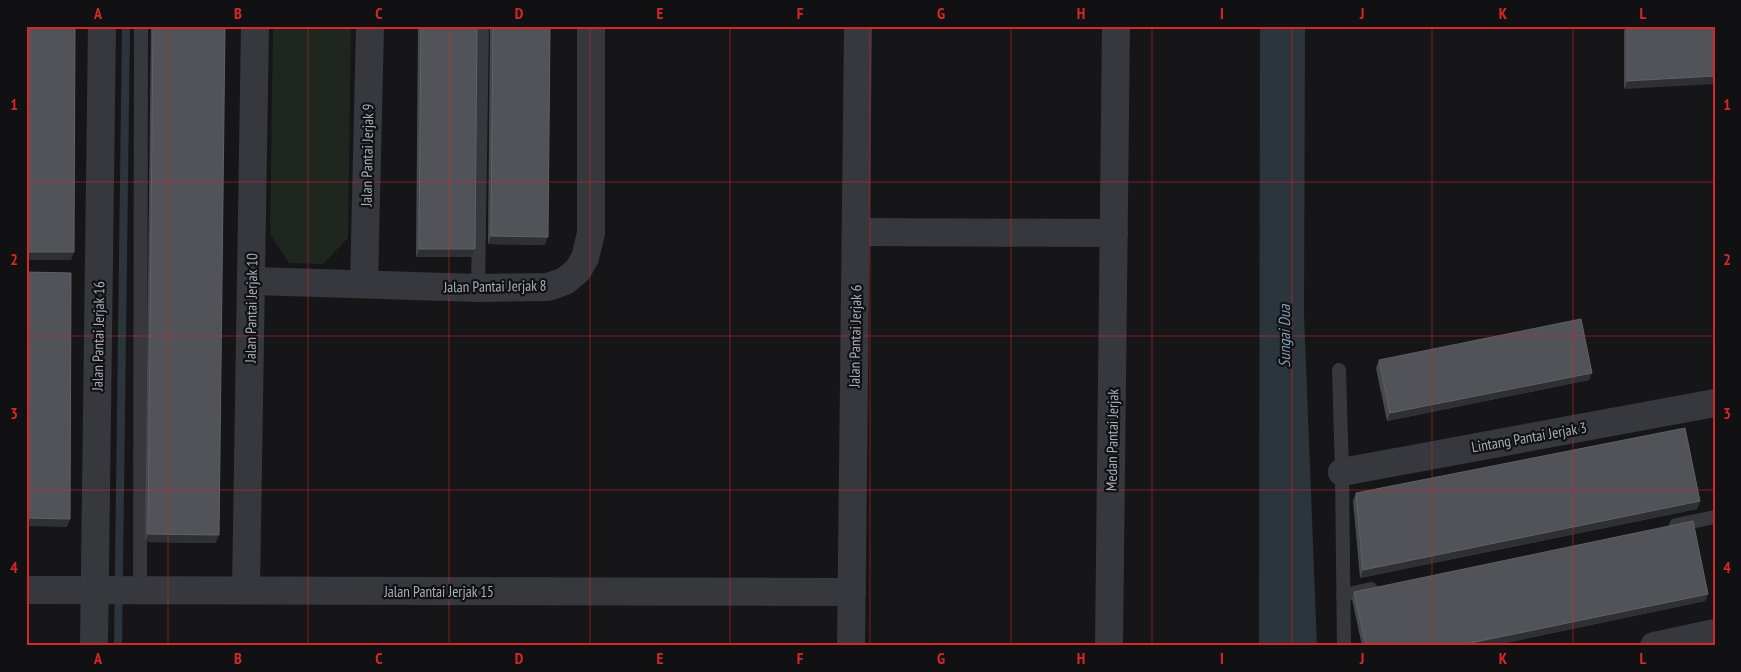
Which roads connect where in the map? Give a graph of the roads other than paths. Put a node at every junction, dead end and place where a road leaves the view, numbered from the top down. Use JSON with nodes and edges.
{"nodes":[{"id":1,"x":102,"y":26,"type":"edge"},
{"id":2,"x":141,"y":26,"type":"edge"},
{"id":3,"x":255,"y":26,"type":"edge"},
{"id":4,"x":370,"y":26,"type":"edge"},
{"id":5,"x":482,"y":26,"type":"edge"},
{"id":6,"x":590,"y":26,"type":"edge"},
{"id":7,"x":858,"y":26,"type":"edge"},
{"id":8,"x":1116,"y":26,"type":"edge"},
{"id":9,"x":856,"y":232,"type":"junction"},
{"id":10,"x":1114,"y":234,"type":"junction"},
{"id":11,"x":252,"y":281,"type":"junction"},
{"id":12,"x":364,"y":284,"type":"junction"},
{"id":13,"x":478,"y":288,"type":"junction"},
{"id":14,"x":1339,"y":370,"type":"dead end"},
{"id":15,"x":1715,"y":403,"type":"edge"},
{"id":16,"x":1342,"y":472,"type":"junction"},
{"id":17,"x":1715,"y":517,"type":"edge"},
{"id":18,"x":1666,"y":528,"type":"edge"},
{"id":19,"x":1382,"y":586,"type":"edge"},
{"id":20,"x":26,"y":590,"type":"edge"},
{"id":21,"x":100,"y":590,"type":"junction"},
{"id":22,"x":136,"y":590,"type":"junction"},
{"id":23,"x":246,"y":590,"type":"junction"},
{"id":24,"x":852,"y":592,"type":"junction"},
{"id":25,"x":1343,"y":595,"type":"junction"},
{"id":26,"x":1715,"y":633,"type":"edge"},
{"id":27,"x":94,"y":646,"type":"edge"},
{"id":28,"x":851,"y":646,"type":"edge"},
{"id":29,"x":1109,"y":646,"type":"edge"},
{"id":30,"x":1344,"y":646,"type":"edge"},
{"id":31,"x":1654,"y":646,"type":"edge"}],
"edges":[{"from":1,"to":21,"type":"street","name":"Jalan Pantai Jerjak 16"},
{"from":2,"to":22,"type":"lane"},
{"from":3,"to":11,"type":"street","name":"Jalan Pantai Jerjak 10"},
{"from":4,"to":12,"type":"street","name":"Jalan Pantai Jerjak 9"},
{"from":5,"to":13,"type":"lane"},
{"from":6,"to":13,"type":"street","name":"Jalan Pantai Jerjak 8"},
{"from":7,"to":9,"type":"street","name":"Jalan Pantai Jerjak 6"},
{"from":8,"to":10,"type":"street","name":"Medan Pantai Jerjak"},
{"from":9,"to":10,"type":"street"},
{"from":9,"to":24,"type":"street","name":"Jalan Pantai Jerjak 6"},
{"from":10,"to":29,"type":"street","name":"Medan Pantai Jerjak"},
{"from":11,"to":12,"type":"street","name":"Jalan Pantai Jerjak 8"},
{"from":11,"to":23,"type":"street","name":"Jalan Pantai Jerjak 10"},
{"from":12,"to":13,"type":"street","name":"Jalan Pantai Jerjak 8"},
{"from":14,"to":16,"type":"lane"},
{"from":15,"to":16,"type":"street","name":"Lintang Pantai Jerjak 3"},
{"from":16,"to":25,"type":"lane"},
{"from":17,"to":18,"type":"lane"},
{"from":19,"to":25,"type":"lane"},
{"from":20,"to":21,"type":"street","name":"Jalan Pantai Jerjak 15"},
{"from":21,"to":22,"type":"street","name":"Jalan Pantai Jerjak 15"},
{"from":21,"to":27,"type":"street","name":"Jalan Pantai Jerjak 16"},
{"from":22,"to":23,"type":"street","name":"Jalan Pantai Jerjak 15"},
{"from":23,"to":24,"type":"street","name":"Jalan Pantai Jerjak 15"},
{"from":24,"to":28,"type":"street","name":"Jalan Pantai Jerjak 6"},
{"from":25,"to":30,"type":"lane"},
{"from":26,"to":31,"type":"street"}]}
